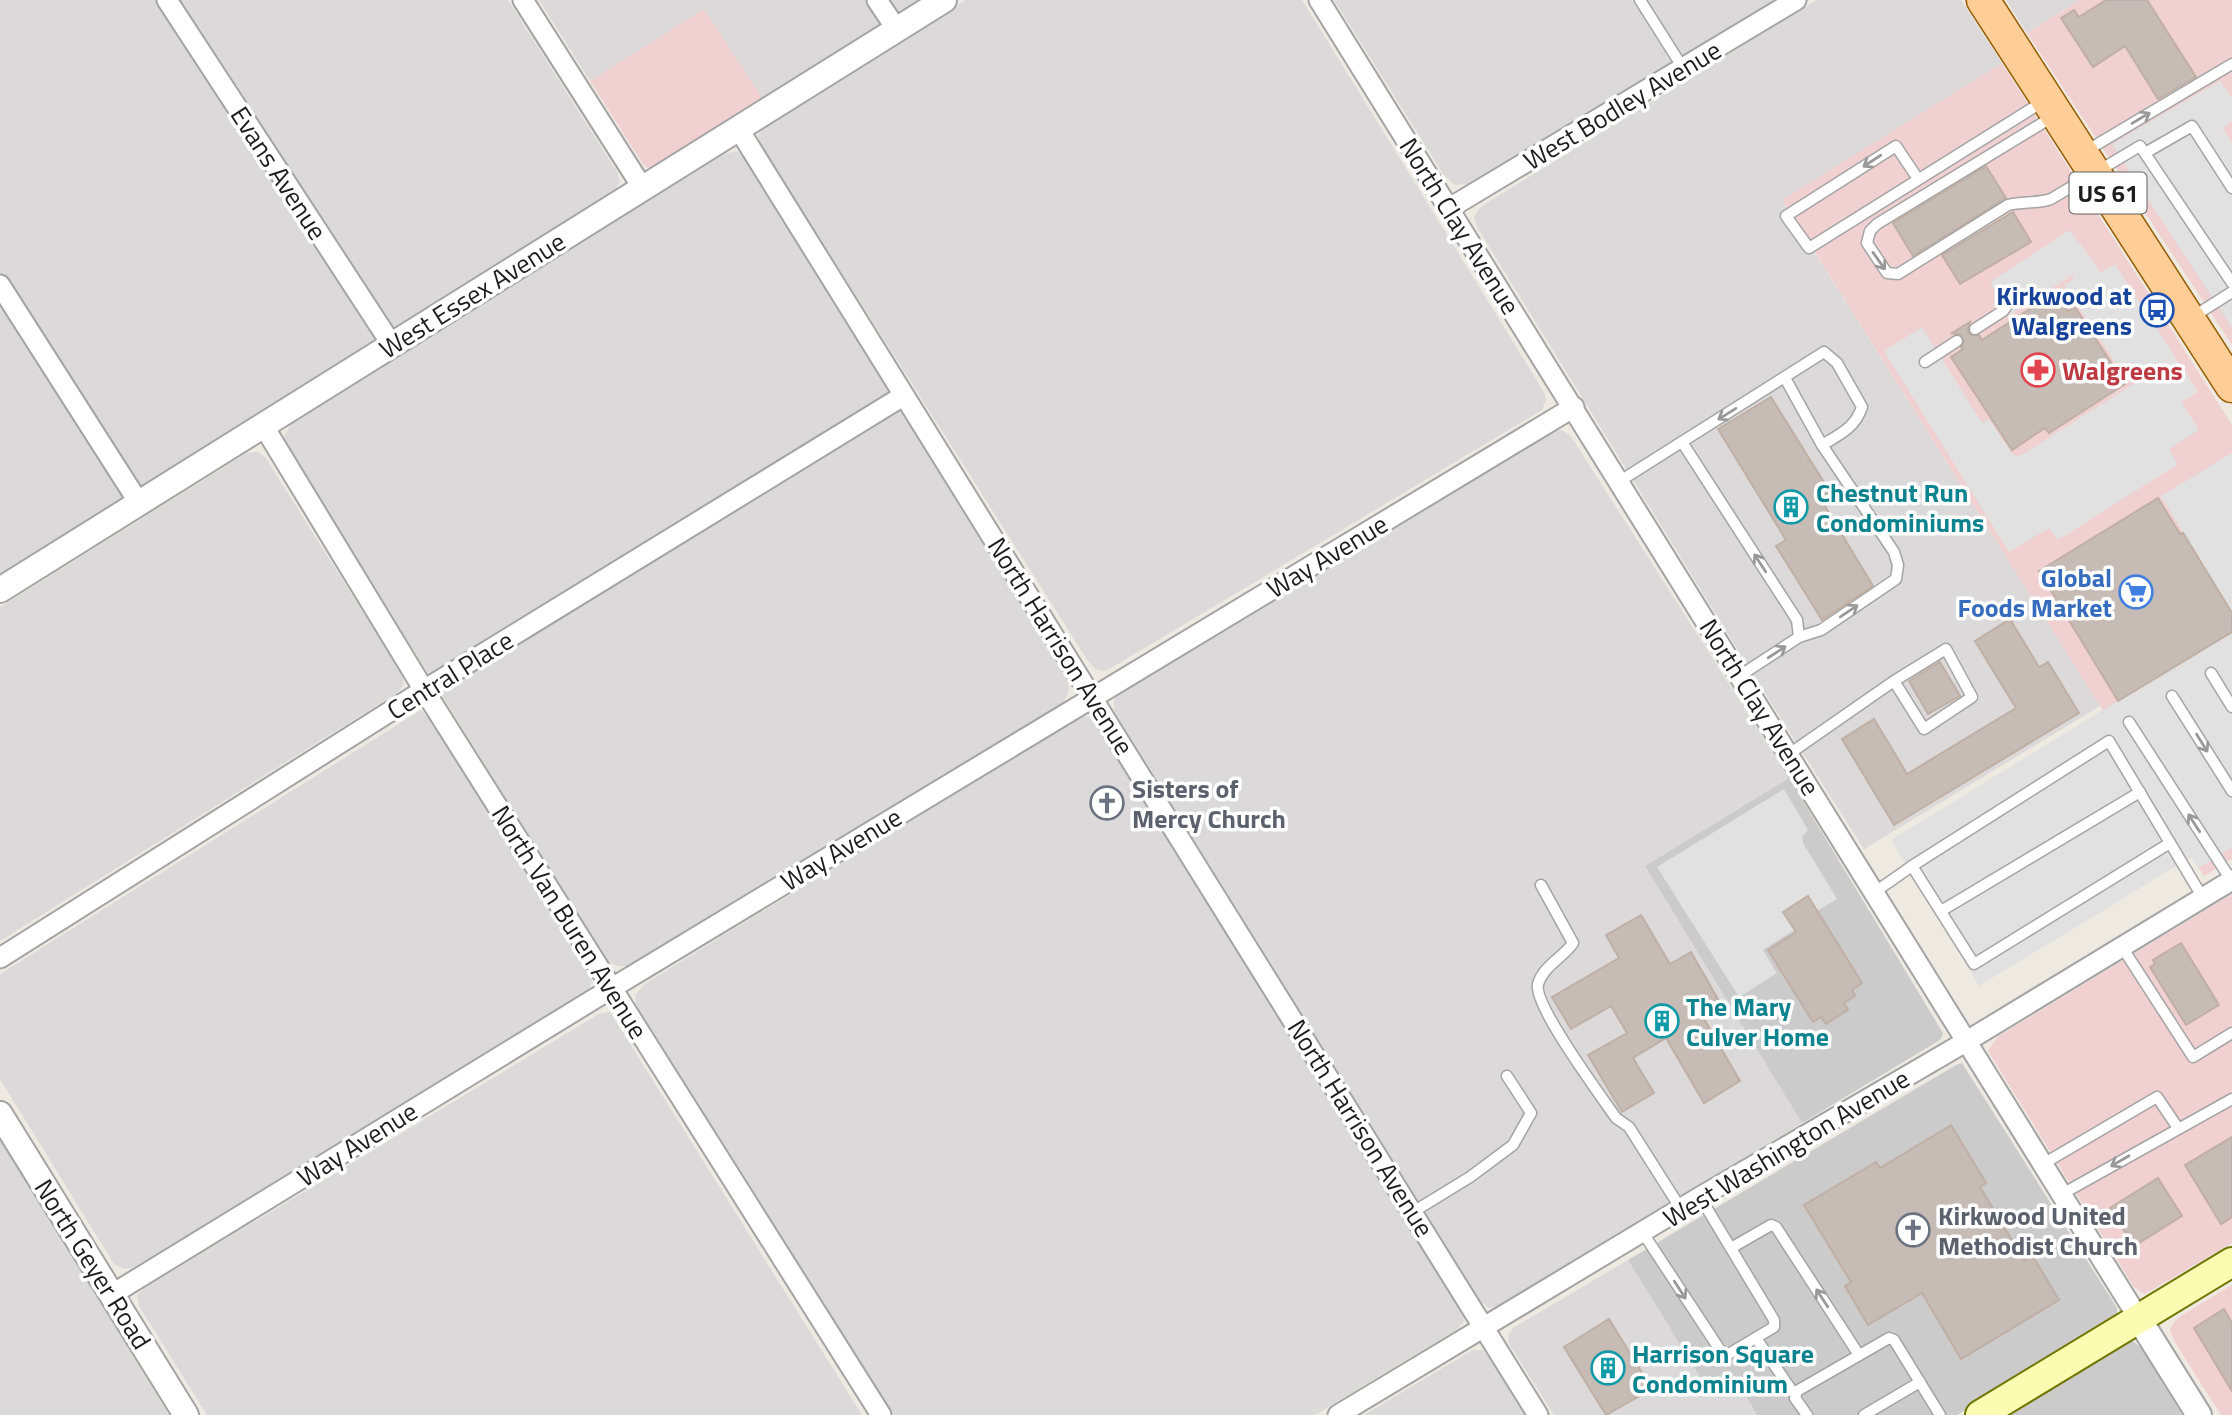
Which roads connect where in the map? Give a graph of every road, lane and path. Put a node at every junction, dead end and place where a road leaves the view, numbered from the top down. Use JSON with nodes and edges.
{"nodes":[{"id":1,"x":167,"y":0,"type":"edge"},
{"id":2,"x":523,"y":0,"type":"edge"},
{"id":3,"x":877,"y":0,"type":"edge"},
{"id":4,"x":944,"y":0,"type":"edge"},
{"id":5,"x":1319,"y":0,"type":"edge"},
{"id":6,"x":1640,"y":0,"type":"edge"},
{"id":7,"x":1796,"y":0,"type":"edge"},
{"id":8,"x":1983,"y":0,"type":"edge"},
{"id":9,"x":897,"y":30,"type":"junction"},
{"id":10,"x":2232,"y":64,"type":"edge"},
{"id":11,"x":1683,"y":68,"type":"junction"},
{"id":12,"x":2052,"y":106,"type":"junction"},
{"id":13,"x":738,"y":128,"type":"junction"},
{"id":14,"x":2145,"y":153,"type":"junction"},
{"id":15,"x":2088,"y":163,"type":"junction"},
{"id":16,"x":1918,"y":179,"type":"junction"},
{"id":17,"x":642,"y":187,"type":"junction"},
{"id":18,"x":2232,"y":188,"type":"edge"},
{"id":19,"x":1448,"y":209,"type":"junction"},
{"id":20,"x":2232,"y":284,"type":"edge"},
{"id":21,"x":0,"y":285,"type":"edge"},
{"id":22,"x":2232,"y":292,"type":"edge"},
{"id":23,"x":2008,"y":304,"type":"dead end"},
{"id":24,"x":2189,"y":319,"type":"junction"},
{"id":25,"x":1975,"y":329,"type":"dead end"},
{"id":26,"x":1957,"y":341,"type":"dead end"},
{"id":27,"x":391,"y":345,"type":"junction"},
{"id":28,"x":1925,"y":362,"type":"dead end"},
{"id":29,"x":1785,"y":378,"type":"junction"},
{"id":30,"x":2232,"y":386,"type":"edge"},
{"id":31,"x":903,"y":396,"type":"junction"},
{"id":32,"x":1574,"y":407,"type":"junction"},
{"id":33,"x":263,"y":425,"type":"junction"},
{"id":34,"x":1682,"y":442,"type":"junction"},
{"id":35,"x":1822,"y":445,"type":"junction"},
{"id":36,"x":1620,"y":481,"type":"junction"},
{"id":37,"x":139,"y":503,"type":"junction"},
{"id":38,"x":0,"y":590,"type":"edge"},
{"id":39,"x":1799,"y":637,"type":"junction"},
{"id":40,"x":2211,"y":673,"type":"dead end"},
{"id":41,"x":1741,"y":675,"type":"junction"},
{"id":42,"x":1894,"y":681,"type":"junction"},
{"id":43,"x":424,"y":690,"type":"junction"},
{"id":44,"x":2172,"y":696,"type":"dead end"},
{"id":45,"x":1094,"y":697,"type":"junction"},
{"id":46,"x":2232,"y":708,"type":"edge"},
{"id":47,"x":2129,"y":722,"type":"dead end"},
{"id":48,"x":1789,"y":754,"type":"junction"},
{"id":49,"x":2232,"y":791,"type":"edge"},
{"id":50,"x":2140,"y":792,"type":"junction"},
{"id":51,"x":2171,"y":843,"type":"junction"},
{"id":52,"x":1912,"y":866,"type":"junction"},
{"id":53,"x":2232,"y":880,"type":"edge"},
{"id":54,"x":1541,"y":885,"type":"dead end"},
{"id":55,"x":1875,"y":892,"type":"junction"},
{"id":56,"x":2203,"y":898,"type":"junction"},
{"id":57,"x":1941,"y":911,"type":"junction"},
{"id":58,"x":2122,"y":947,"type":"junction"},
{"id":59,"x":0,"y":958,"type":"edge"},
{"id":60,"x":612,"y":988,"type":"junction"},
{"id":61,"x":2232,"y":1033,"type":"edge"},
{"id":62,"x":1967,"y":1041,"type":"junction"},
{"id":63,"x":1507,"y":1076,"type":"dead end"},
{"id":64,"x":2232,"y":1098,"type":"edge"},
{"id":65,"x":0,"y":1114,"type":"edge"},
{"id":66,"x":2178,"y":1128,"type":"junction"},
{"id":67,"x":2043,"y":1164,"type":"junction"},
{"id":68,"x":2062,"y":1194,"type":"junction"},
{"id":69,"x":1700,"y":1197,"type":"junction"},
{"id":70,"x":1681,"y":1209,"type":"junction"},
{"id":71,"x":1413,"y":1212,"type":"junction"},
{"id":72,"x":1643,"y":1233,"type":"junction"},
{"id":73,"x":1731,"y":1248,"type":"junction"},
{"id":74,"x":2232,"y":1262,"type":"edge"},
{"id":75,"x":111,"y":1296,"type":"junction"},
{"id":76,"x":2139,"y":1319,"type":"junction"},
{"id":77,"x":1484,"y":1327,"type":"junction"},
{"id":78,"x":1756,"y":1338,"type":"junction"},
{"id":79,"x":1859,"y":1355,"type":"junction"},
{"id":80,"x":1920,"y":1382,"type":"junction"},
{"id":81,"x":1797,"y":1391,"type":"junction"},
{"id":82,"x":186,"y":1415,"type":"edge"},
{"id":83,"x":881,"y":1415,"type":"edge"},
{"id":84,"x":1338,"y":1415,"type":"edge"},
{"id":85,"x":1538,"y":1415,"type":"edge"},
{"id":86,"x":1807,"y":1415,"type":"edge"},
{"id":87,"x":1864,"y":1415,"type":"edge"},
{"id":88,"x":1940,"y":1415,"type":"edge"},
{"id":89,"x":1980,"y":1415,"type":"edge"},
{"id":90,"x":2199,"y":1415,"type":"edge"}],
"edges":[{"from":1,"to":27,"type":"street","name":"Evans Avenue"},
{"from":2,"to":17,"type":"street"},
{"from":3,"to":9,"type":"street"},
{"from":4,"to":9,"type":"street","name":"West Essex Avenue"},
{"from":5,"to":19,"type":"street","name":"North Clay Avenue"},
{"from":6,"to":11,"type":"lane"},
{"from":7,"to":11,"type":"street","name":"West Bodley Avenue"},
{"from":8,"to":12,"type":"main road","number":"US 61"},
{"from":9,"to":13,"type":"street","name":"West Essex Avenue"},
{"from":15,"to":10,"type":"lane","one_way":true},
{"from":11,"to":19,"type":"street","name":"West Bodley Avenue"},
{"from":12,"to":15,"type":"main road","number":"US 61"},
{"from":12,"to":15,"type":"lane","one_way":true},
{"from":12,"to":16,"type":"lane"},
{"from":13,"to":17,"type":"street","name":"West Essex Avenue"},
{"from":13,"to":31,"type":"street","name":"North Harrison Avenue"},
{"from":14,"to":15,"type":"lane"},
{"from":14,"to":18,"type":"lane"},
{"from":14,"to":20,"type":"lane"},
{"from":15,"to":24,"type":"main road","number":"US 61"},
{"from":16,"to":16,"type":"lane","one_way":true},
{"from":17,"to":27,"type":"street","name":"West Essex Avenue"},
{"from":19,"to":32,"type":"street","name":"North Clay Avenue"},
{"from":21,"to":37,"type":"street"},
{"from":22,"to":24,"type":"lane"},
{"from":23,"to":25,"type":"lane"},
{"from":24,"to":30,"type":"main road","number":"US 61"},
{"from":26,"to":28,"type":"lane"},
{"from":27,"to":33,"type":"street","name":"West Essex Avenue"},
{"from":29,"to":34,"type":"lane","one_way":true},
{"from":29,"to":35,"type":"lane"},
{"from":29,"to":35,"type":"lane"},
{"from":31,"to":43,"type":"street","name":"Central Place"},
{"from":31,"to":45,"type":"street","name":"North Harrison Avenue"},
{"from":32,"to":36,"type":"street","name":"North Clay Avenue"},
{"from":32,"to":45,"type":"street","name":"Way Avenue"},
{"from":33,"to":37,"type":"street","name":"West Essex Avenue"},
{"from":33,"to":43,"type":"street","name":"North Van Buren Avenue"},
{"from":34,"to":36,"type":"lane"},
{"from":39,"to":34,"type":"lane","one_way":true},
{"from":39,"to":35,"type":"lane","one_way":true},
{"from":36,"to":41,"type":"street","name":"North Clay Avenue"},
{"from":37,"to":38,"type":"street","name":"West Essex Avenue"},
{"from":41,"to":39,"type":"lane","one_way":true},
{"from":40,"to":46,"type":"lane"},
{"from":41,"to":48,"type":"street","name":"North Clay Avenue"},
{"from":42,"to":42,"type":"lane"},
{"from":42,"to":48,"type":"lane"},
{"from":43,"to":59,"type":"street","name":"Central Place"},
{"from":43,"to":60,"type":"street","name":"North Van Buren Avenue"},
{"from":44,"to":49,"type":"lane","one_way":true},
{"from":45,"to":60,"type":"street","name":"Way Avenue"},
{"from":45,"to":71,"type":"street","name":"North Harrison Avenue"},
{"from":53,"to":47,"type":"lane","one_way":true},
{"from":48,"to":55,"type":"street","name":"North Clay Avenue"},
{"from":50,"to":51,"type":"lane"},
{"from":50,"to":52,"type":"lane"},
{"from":50,"to":57,"type":"lane"},
{"from":51,"to":56,"type":"lane"},
{"from":51,"to":57,"type":"lane"},
{"from":52,"to":55,"type":"lane"},
{"from":52,"to":57,"type":"lane"},
{"from":53,"to":56,"type":"street","name":"West Washington Avenue"},
{"from":54,"to":70,"type":"lane"},
{"from":55,"to":62,"type":"street","name":"North Clay Avenue"},
{"from":56,"to":58,"type":"street","name":"West Washington Avenue"},
{"from":58,"to":61,"type":"lane"},
{"from":58,"to":62,"type":"street","name":"West Washington Avenue"},
{"from":60,"to":75,"type":"street","name":"Way Avenue"},
{"from":60,"to":83,"type":"street","name":"North Van Buren Avenue"},
{"from":62,"to":67,"type":"street","name":"North Clay Avenue"},
{"from":62,"to":69,"type":"street","name":"West Washington Avenue"},
{"from":63,"to":71,"type":"lane"},
{"from":64,"to":66,"type":"lane"},
{"from":65,"to":75,"type":"street","name":"North Geyer Road"},
{"from":66,"to":67,"type":"lane"},
{"from":66,"to":68,"type":"lane","one_way":true},
{"from":67,"to":68,"type":"street","name":"North Clay Avenue"},
{"from":68,"to":76,"type":"street","name":"North Clay Avenue"},
{"from":69,"to":70,"type":"street","name":"West Washington Avenue"},
{"from":69,"to":73,"type":"lane"},
{"from":70,"to":72,"type":"street","name":"West Washington Avenue"},
{"from":71,"to":77,"type":"street","name":"North Harrison Avenue"},
{"from":72,"to":77,"type":"street","name":"West Washington Avenue"},
{"from":72,"to":78,"type":"lane","one_way":true},
{"from":73,"to":78,"type":"lane"},
{"from":79,"to":73,"type":"lane","one_way":true},
{"from":74,"to":76,"type":"main road"},
{"from":75,"to":82,"type":"street","name":"North Geyer Road"},
{"from":76,"to":89,"type":"main road"},
{"from":76,"to":90,"type":"street","name":"North Clay Avenue"},
{"from":77,"to":84,"type":"street","name":"West Washington Avenue"},
{"from":77,"to":85,"type":"street","name":"North Harrison Avenue"},
{"from":78,"to":81,"type":"lane"},
{"from":79,"to":80,"type":"lane"},
{"from":79,"to":81,"type":"lane"},
{"from":80,"to":87,"type":"lane"},
{"from":80,"to":88,"type":"lane"},
{"from":81,"to":86,"type":"lane"}]}
